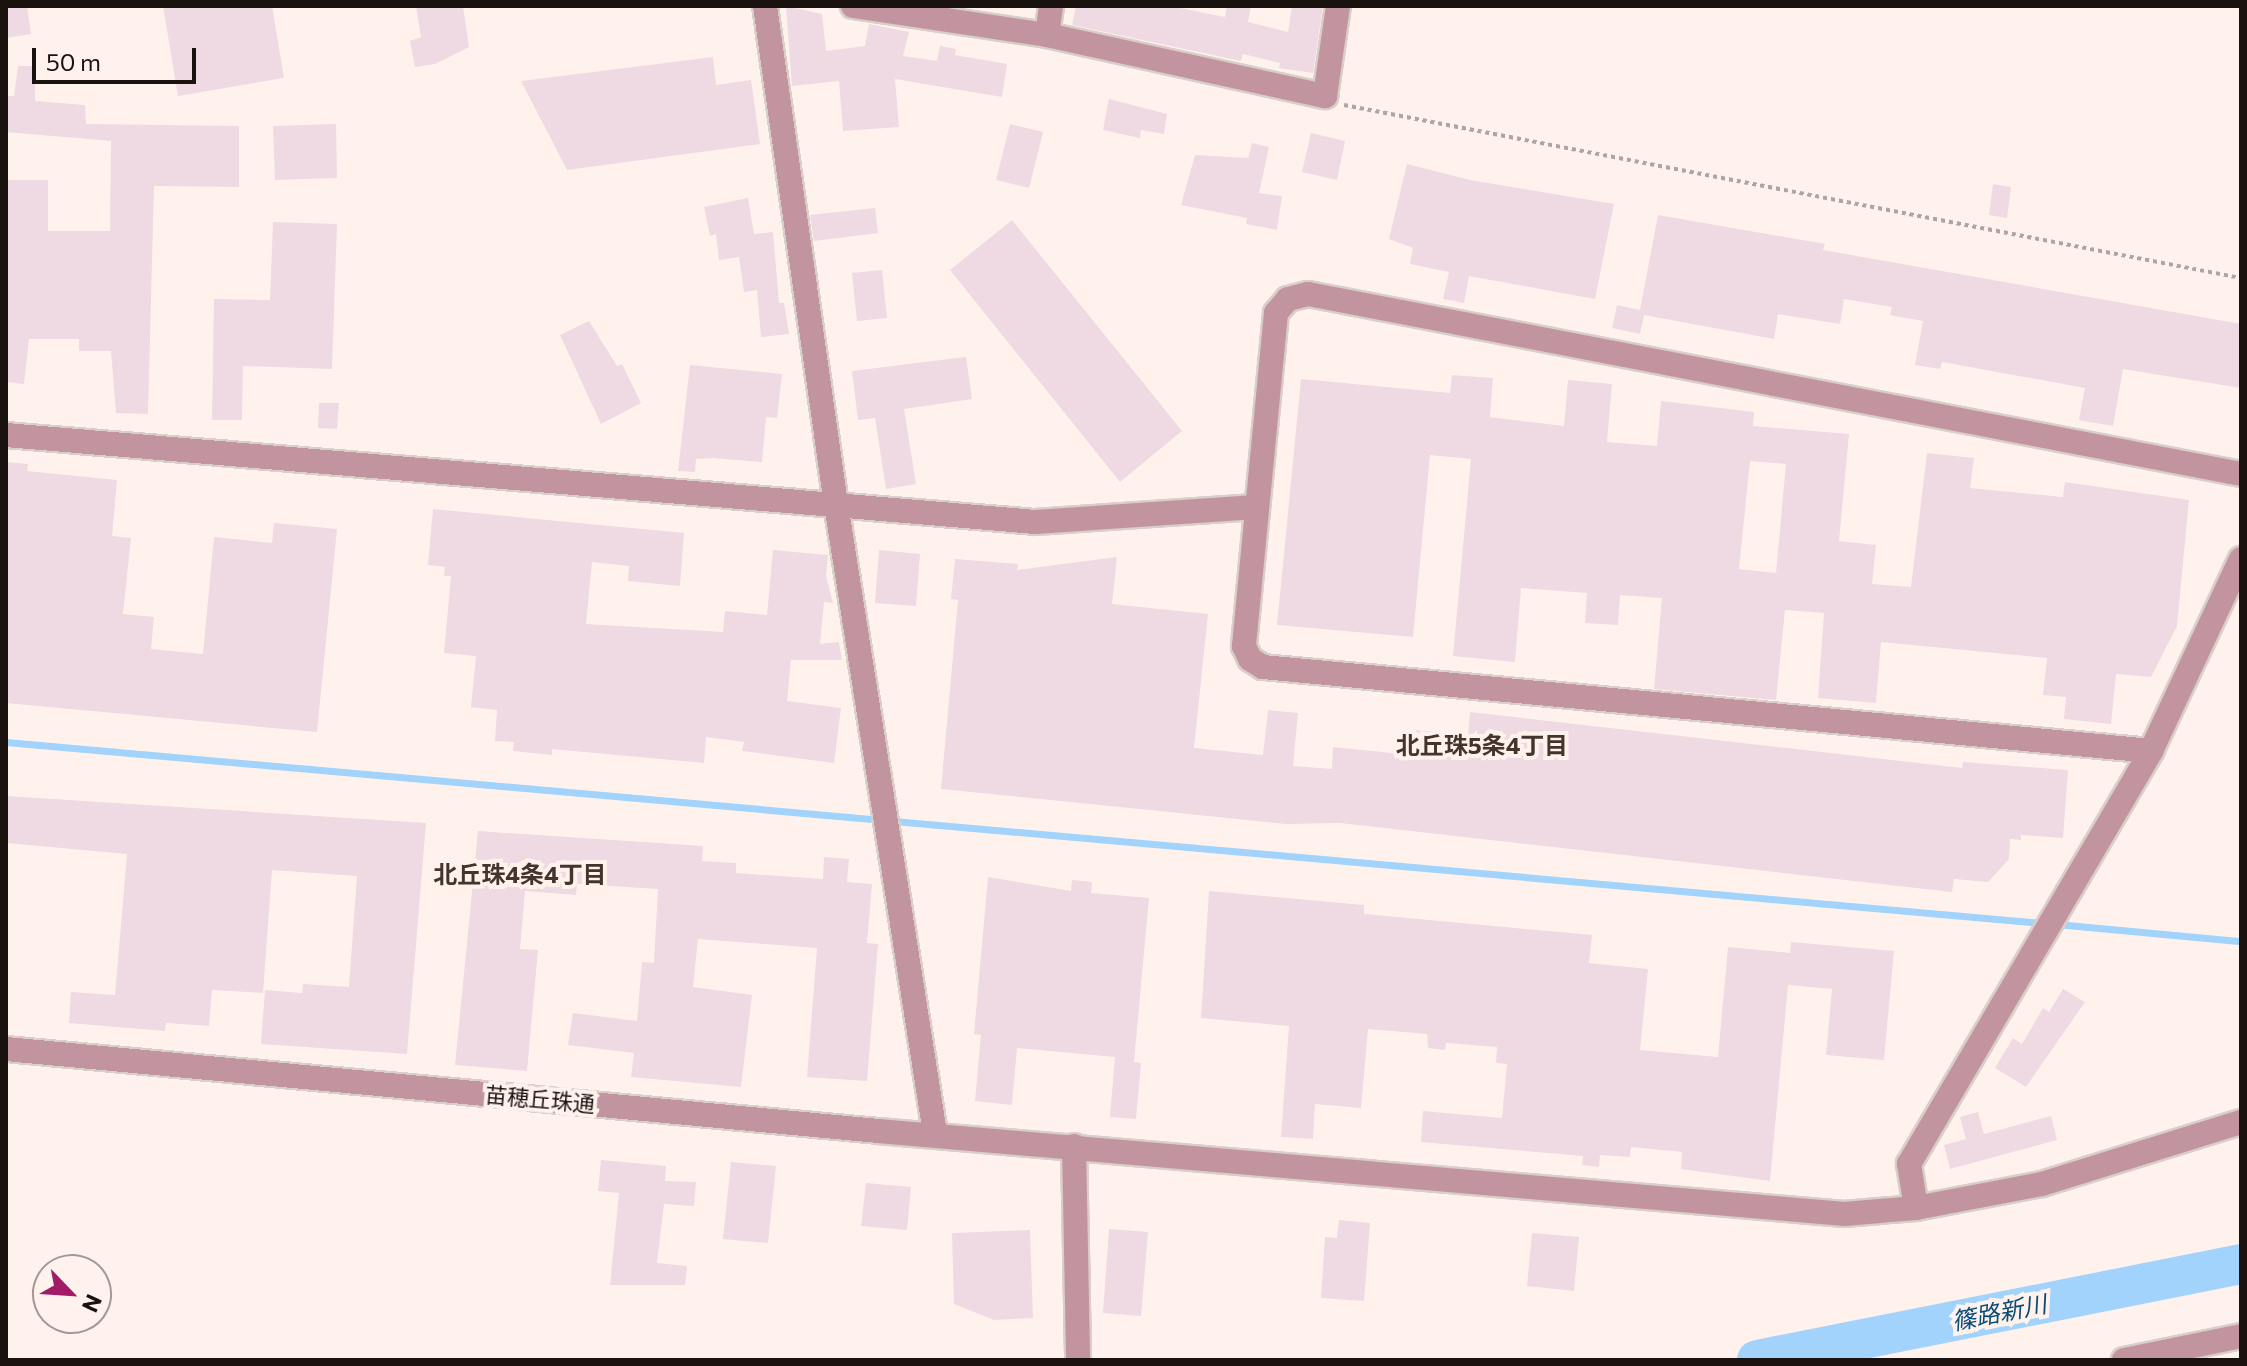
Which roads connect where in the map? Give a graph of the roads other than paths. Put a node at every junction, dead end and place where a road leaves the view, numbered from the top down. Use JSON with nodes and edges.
{"nodes":[{"id":1,"x":765,"y":6,"type":"edge"},
{"id":2,"x":853,"y":6,"type":"edge"},
{"id":3,"x":1051,"y":6,"type":"edge"},
{"id":4,"x":1338,"y":6,"type":"edge"},
{"id":5,"x":1047,"y":35,"type":"junction"},
{"id":6,"x":6,"y":435,"type":"edge"},
{"id":7,"x":2241,"y":474,"type":"edge"},
{"id":8,"x":836,"y":504,"type":"junction"},
{"id":9,"x":1254,"y":507,"type":"junction"},
{"id":10,"x":2241,"y":559,"type":"edge"},
{"id":11,"x":2151,"y":751,"type":"junction"},
{"id":12,"x":6,"y":1049,"type":"edge"},
{"id":13,"x":2241,"y":1122,"type":"edge"},
{"id":14,"x":935,"y":1133,"type":"junction"},
{"id":15,"x":1074,"y":1146,"type":"junction"},
{"id":16,"x":1916,"y":1208,"type":"junction"},
{"id":17,"x":2241,"y":1336,"type":"edge"},
{"id":18,"x":1078,"y":1360,"type":"edge"},
{"id":19,"x":2124,"y":1360,"type":"edge"}],
"edges":[{"from":1,"to":8,"type":"street"},
{"from":2,"to":5,"type":"street"},
{"from":3,"to":5,"type":"street"},
{"from":4,"to":5,"type":"street"},
{"from":6,"to":8,"type":"street"},
{"from":7,"to":9,"type":"street"},
{"from":8,"to":9,"type":"street"},
{"from":8,"to":14,"type":"street"},
{"from":9,"to":11,"type":"street"},
{"from":10,"to":11,"type":"street"},
{"from":11,"to":16,"type":"street"},
{"from":12,"to":14,"type":"street","name":"苗穂丘珠通"},
{"from":13,"to":16,"type":"street","name":"苗穂丘珠通"},
{"from":14,"to":15,"type":"street","name":"苗穂丘珠通"},
{"from":15,"to":16,"type":"street","name":"苗穂丘珠通"},
{"from":15,"to":18,"type":"street"},
{"from":17,"to":19,"type":"street"}]}
